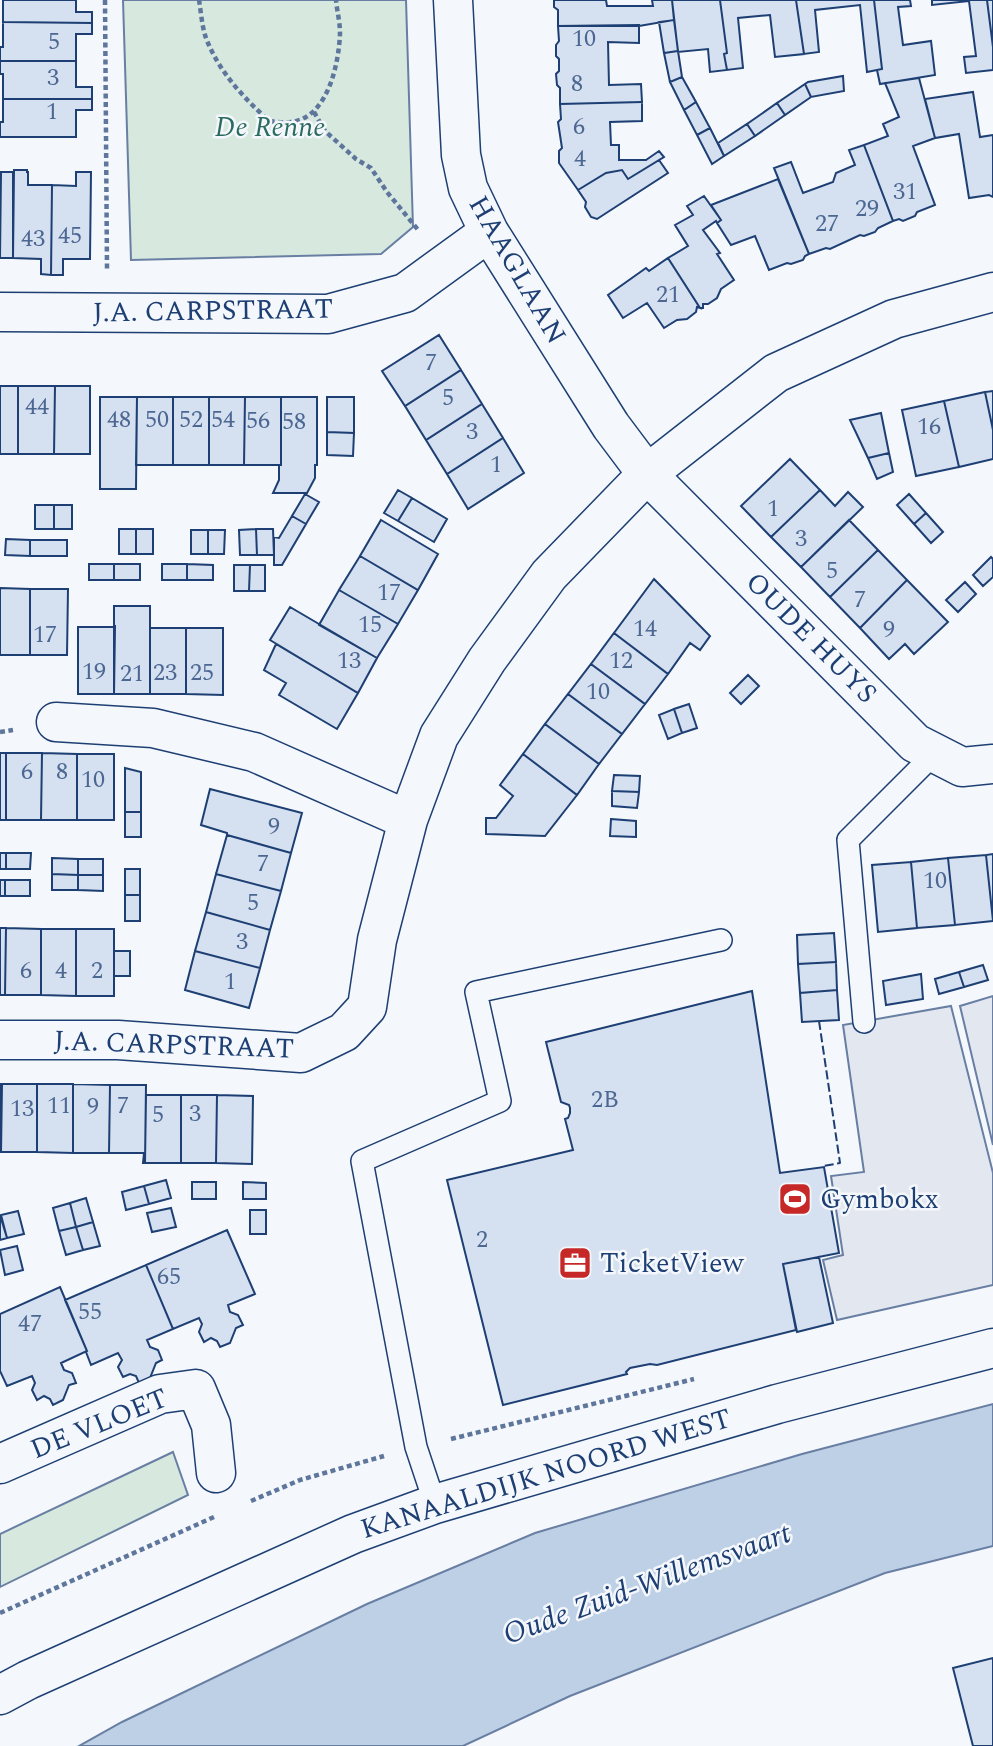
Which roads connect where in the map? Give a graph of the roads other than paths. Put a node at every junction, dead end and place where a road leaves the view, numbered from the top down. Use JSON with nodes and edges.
{"nodes":[{"id":1,"x":453,"y":0,"type":"edge"},
{"id":2,"x":489,"y":232,"type":"junction"},
{"id":3,"x":993,"y":292,"type":"edge"},
{"id":4,"x":0,"y":312,"type":"edge"},
{"id":5,"x":647,"y":474,"type":"junction"},
{"id":6,"x":56,"y":722,"type":"dead end"},
{"id":7,"x":935,"y":753,"type":"junction"},
{"id":8,"x":993,"y":764,"type":"edge"},
{"id":9,"x":408,"y":820,"type":"junction"},
{"id":10,"x":720,"y":940,"type":"dead end"},
{"id":11,"x":864,"y":1021,"type":"dead end"},
{"id":12,"x":0,"y":1040,"type":"edge"},
{"id":13,"x":993,"y":1348,"type":"edge"},
{"id":14,"x":0,"y":1464,"type":"edge"},
{"id":15,"x":216,"y":1473,"type":"dead end"},
{"id":16,"x":435,"y":1504,"type":"junction"},
{"id":17,"x":0,"y":1695,"type":"edge"}],
"edges":[{"from":1,"to":2,"type":"street","name":"HAAGLAAN"},
{"from":2,"to":4,"type":"street","name":"J.A. CARPSTRAAT"},
{"from":2,"to":5,"type":"street","name":"HAAGLAAN"},
{"from":3,"to":5,"type":"street"},
{"from":5,"to":7,"type":"street","name":"OUDE HUYS"},
{"from":5,"to":9,"type":"street"},
{"from":6,"to":9,"type":"street"},
{"from":7,"to":8,"type":"street","name":"OUDE HUYS"},
{"from":7,"to":11,"type":"lane"},
{"from":9,"to":12,"type":"street","name":"J.A. CARPSTRAAT"},
{"from":10,"to":16,"type":"lane"},
{"from":13,"to":16,"type":"street","name":"KANAALDIJK NOORD WEST"},
{"from":14,"to":15,"type":"street","name":"DE VLOET"},
{"from":16,"to":17,"type":"street","name":"KANAALDIJK NOORD WEST"}]}
